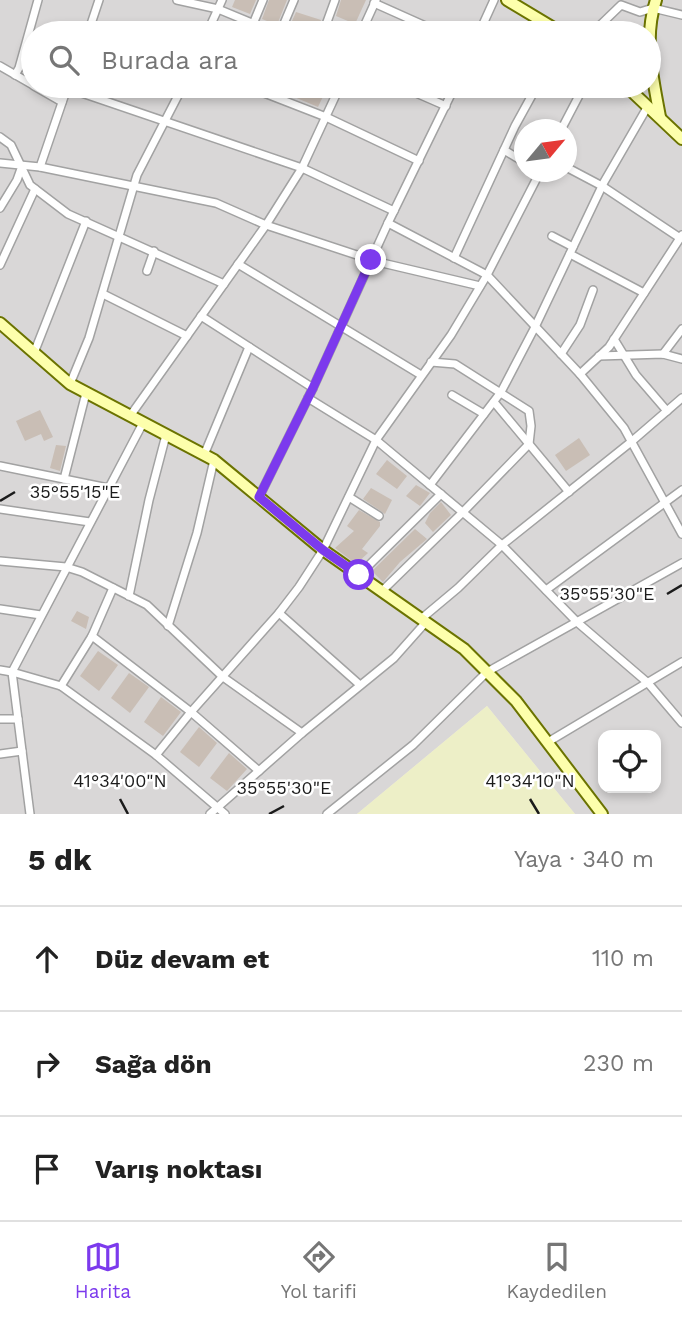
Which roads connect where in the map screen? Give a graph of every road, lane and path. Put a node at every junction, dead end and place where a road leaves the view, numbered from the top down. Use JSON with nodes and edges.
{"nodes":[{"id":1,"x":38,"y":0,"type":"edge"},
{"id":2,"x":99,"y":0,"type":"edge"},
{"id":3,"x":177,"y":0,"type":"edge"},
{"id":4,"x":222,"y":0,"type":"edge"},
{"id":5,"x":263,"y":0,"type":"edge"},
{"id":6,"x":294,"y":0,"type":"edge"},
{"id":7,"x":335,"y":0,"type":"edge"},
{"id":8,"x":494,"y":0,"type":"edge"},
{"id":9,"x":507,"y":0,"type":"edge"},
{"id":10,"x":375,"y":1,"type":"edge"},
{"id":11,"x":654,"y":4,"type":"edge"},
{"id":12,"x":218,"y":9,"type":"junction"},
{"id":13,"x":682,"y":15,"type":"edge"},
{"id":14,"x":32,"y":21,"type":"edge"},
{"id":15,"x":92,"y":21,"type":"edge"},
{"id":16,"x":212,"y":21,"type":"edge"},
{"id":17,"x":246,"y":21,"type":"edge"},
{"id":18,"x":254,"y":21,"type":"edge"},
{"id":19,"x":284,"y":21,"type":"edge"},
{"id":20,"x":327,"y":21,"type":"edge"},
{"id":21,"x":366,"y":21,"type":"edge"},
{"id":22,"x":416,"y":21,"type":"edge"},
{"id":23,"x":484,"y":21,"type":"edge"},
{"id":24,"x":542,"y":21,"type":"edge"},
{"id":25,"x":604,"y":21,"type":"edge"},
{"id":26,"x":650,"y":21,"type":"edge"},
{"id":27,"x":21,"y":61,"type":"edge"},
{"id":28,"x":0,"y":66,"type":"edge"},
{"id":29,"x":15,"y":75,"type":"junction"},
{"id":30,"x":21,"y":78,"type":"edge"},
{"id":31,"x":55,"y":98,"type":"edge"},
{"id":32,"x":63,"y":98,"type":"edge"},
{"id":33,"x":97,"y":98,"type":"edge"},
{"id":34,"x":177,"y":98,"type":"edge"},
{"id":35,"x":277,"y":98,"type":"edge"},
{"id":36,"x":335,"y":98,"type":"edge"},
{"id":37,"x":428,"y":98,"type":"edge"},
{"id":38,"x":450,"y":98,"type":"edge"},
{"id":39,"x":531,"y":98,"type":"edge"},
{"id":40,"x":578,"y":98,"type":"edge"},
{"id":41,"x":639,"y":98,"type":"edge"},
{"id":42,"x":656,"y":98,"type":"edge"},
{"id":43,"x":62,"y":102,"type":"junction"},
{"id":44,"x":446,"y":106,"type":"junction"},
{"id":45,"x":648,"y":106,"type":"junction"},
{"id":46,"x":326,"y":117,"type":"junction"},
{"id":47,"x":660,"y":117,"type":"junction"},
{"id":48,"x":567,"y":119,"type":"edge"},
{"id":49,"x":164,"y":123,"type":"junction"},
{"id":50,"x":0,"y":137,"type":"edge"},
{"id":51,"x":682,"y":139,"type":"edge"},
{"id":52,"x":504,"y":150,"type":"junction"},
{"id":53,"x":514,"y":156,"type":"edge"},
{"id":54,"x":419,"y":161,"type":"junction"},
{"id":55,"x":0,"y":163,"type":"edge"},
{"id":56,"x":22,"y":165,"type":"junction"},
{"id":57,"x":40,"y":167,"type":"junction"},
{"id":58,"x":302,"y":168,"type":"junction"},
{"id":59,"x":577,"y":173,"type":"edge"},
{"id":60,"x":535,"y":182,"type":"edge"},
{"id":61,"x":135,"y":185,"type":"junction"},
{"id":62,"x":602,"y":186,"type":"junction"},
{"id":63,"x":35,"y":189,"type":"junction"},
{"id":64,"x":0,"y":208,"type":"edge"},
{"id":65,"x":394,"y":211,"type":"junction"},
{"id":66,"x":86,"y":221,"type":"junction"},
{"id":67,"x":388,"y":223,"type":"junction"},
{"id":68,"x":266,"y":225,"type":"junction"},
{"id":69,"x":120,"y":236,"type":"junction"},
{"id":70,"x":552,"y":236,"type":"dead end"},
{"id":71,"x":681,"y":237,"type":"edge"},
{"id":72,"x":572,"y":250,"type":"junction"},
{"id":73,"x":154,"y":251,"type":"junction"},
{"id":74,"x":454,"y":258,"type":"junction"},
{"id":75,"x":372,"y":259,"type":"junction"},
{"id":76,"x":238,"y":264,"type":"junction"},
{"id":77,"x":0,"y":265,"type":"edge"},
{"id":78,"x":147,"y":271,"type":"dead end"},
{"id":79,"x":487,"y":275,"type":"junction"},
{"id":80,"x":224,"y":284,"type":"junction"},
{"id":81,"x":481,"y":286,"type":"junction"},
{"id":82,"x":593,"y":290,"type":"dead end"},
{"id":83,"x":644,"y":293,"type":"junction"},
{"id":84,"x":103,"y":294,"type":"junction"},
{"id":85,"x":201,"y":316,"type":"junction"},
{"id":86,"x":0,"y":323,"type":"edge"},
{"id":87,"x":341,"y":326,"type":"junction"},
{"id":88,"x":535,"y":327,"type":"junction"},
{"id":89,"x":681,"y":329,"type":"edge"},
{"id":90,"x":187,"y":336,"type":"junction"},
{"id":91,"x":614,"y":339,"type":"junction"},
{"id":92,"x":249,"y":347,"type":"junction"},
{"id":93,"x":34,"y":353,"type":"junction"},
{"id":94,"x":561,"y":354,"type":"junction"},
{"id":95,"x":663,"y":354,"type":"junction"},
{"id":96,"x":624,"y":355,"type":"junction"},
{"id":97,"x":599,"y":356,"type":"junction"},
{"id":98,"x":682,"y":359,"type":"edge"},
{"id":99,"x":431,"y":362,"type":"junction"},
{"id":100,"x":580,"y":373,"type":"junction"},
{"id":101,"x":421,"y":376,"type":"junction"},
{"id":102,"x":70,"y":384,"type":"junction"},
{"id":103,"x":313,"y":388,"type":"junction"},
{"id":104,"x":501,"y":392,"type":"junction"},
{"id":105,"x":86,"y":393,"type":"junction"},
{"id":106,"x":452,"y":395,"type":"dead end"},
{"id":107,"x":308,"y":398,"type":"junction"},
{"id":108,"x":682,"y":398,"type":"edge"},
{"id":109,"x":494,"y":402,"type":"junction"},
{"id":110,"x":667,"y":411,"type":"junction"},
{"id":111,"x":484,"y":414,"type":"junction"},
{"id":112,"x":130,"y":416,"type":"junction"},
{"id":113,"x":143,"y":423,"type":"junction"},
{"id":114,"x":166,"y":435,"type":"junction"},
{"id":115,"x":376,"y":440,"type":"junction"},
{"id":116,"x":631,"y":442,"type":"junction"},
{"id":117,"x":529,"y":444,"type":"junction"},
{"id":118,"x":209,"y":457,"type":"junction"},
{"id":119,"x":0,"y":466,"type":"edge"},
{"id":120,"x":64,"y":479,"type":"junction"},
{"id":121,"x":430,"y":485,"type":"junction"},
{"id":122,"x":108,"y":488,"type":"junction"},
{"id":123,"x":682,"y":490,"type":"edge"},
{"id":124,"x":569,"y":492,"type":"junction"},
{"id":125,"x":441,"y":494,"type":"junction"},
{"id":126,"x":349,"y":496,"type":"junction"},
{"id":127,"x":259,"y":497,"type":"junction"},
{"id":128,"x":665,"y":503,"type":"junction"},
{"id":129,"x":0,"y":509,"type":"edge"},
{"id":130,"x":463,"y":512,"type":"junction"},
{"id":131,"x":379,"y":516,"type":"dead end"},
{"id":132,"x":90,"y":522,"type":"junction"},
{"id":133,"x":682,"y":534,"type":"edge"},
{"id":134,"x":502,"y":545,"type":"junction"},
{"id":135,"x":323,"y":550,"type":"junction"},
{"id":136,"x":0,"y":561,"type":"edge"},
{"id":137,"x":682,"y":564,"type":"edge"},
{"id":138,"x":66,"y":567,"type":"junction"},
{"id":139,"x":359,"y":575,"type":"junction"},
{"id":140,"x":113,"y":588,"type":"junction"},
{"id":141,"x":546,"y":590,"type":"junction"},
{"id":142,"x":382,"y":591,"type":"junction"},
{"id":143,"x":129,"y":596,"type":"junction"},
{"id":144,"x":0,"y":609,"type":"edge"},
{"id":145,"x":279,"y":613,"type":"junction"},
{"id":146,"x":41,"y":615,"type":"junction"},
{"id":147,"x":424,"y":620,"type":"junction"},
{"id":148,"x":577,"y":622,"type":"junction"},
{"id":149,"x":169,"y":626,"type":"junction"},
{"id":150,"x":92,"y":636,"type":"junction"},
{"id":151,"x":682,"y":662,"type":"edge"},
{"id":152,"x":0,"y":670,"type":"edge"},
{"id":153,"x":487,"y":671,"type":"junction"},
{"id":154,"x":12,"y":672,"type":"junction"},
{"id":155,"x":223,"y":677,"type":"junction"},
{"id":156,"x":648,"y":683,"type":"junction"},
{"id":157,"x":360,"y":685,"type":"junction"},
{"id":158,"x":61,"y":686,"type":"junction"},
{"id":159,"x":191,"y":712,"type":"junction"},
{"id":160,"x":0,"y":719,"type":"edge"},
{"id":161,"x":18,"y":719,"type":"junction"},
{"id":162,"x":682,"y":723,"type":"edge"},
{"id":163,"x":302,"y":733,"type":"junction"},
{"id":164,"x":548,"y":742,"type":"junction"},
{"id":165,"x":22,"y":751,"type":"junction"},
{"id":166,"x":0,"y":754,"type":"edge"},
{"id":167,"x":156,"y":755,"type":"junction"},
{"id":168,"x":260,"y":771,"type":"junction"},
{"id":169,"x":218,"y":807,"type":"junction"},
{"id":170,"x":30,"y":814,"type":"edge"},
{"id":171,"x":209,"y":814,"type":"edge"},
{"id":172,"x":225,"y":814,"type":"edge"},
{"id":173,"x":327,"y":814,"type":"edge"},
{"id":174,"x":602,"y":814,"type":"edge"}],
"edges":[{"from":1,"to":14,"type":"street"},
{"from":2,"to":15,"type":"street"},
{"from":3,"to":12,"type":"street"},
{"from":4,"to":12,"type":"street"},
{"from":5,"to":18,"type":"street"},
{"from":6,"to":19,"type":"street"},
{"from":7,"to":20,"type":"street"},
{"from":8,"to":23,"type":"street"},
{"from":9,"to":24,"type":"street"},
{"from":10,"to":21,"type":"street"},
{"from":10,"to":22,"type":"street"},
{"from":11,"to":13,"type":"street"},
{"from":11,"to":25,"type":"street"},
{"from":11,"to":26,"type":"street"},
{"from":12,"to":16,"type":"street"},
{"from":12,"to":17,"type":"street"},
{"from":27,"to":29,"type":"street"},
{"from":28,"to":29,"type":"street"},
{"from":29,"to":30,"type":"street"},
{"from":31,"to":43,"type":"street"},
{"from":32,"to":43,"type":"street"},
{"from":33,"to":49,"type":"street"},
{"from":34,"to":49,"type":"street"},
{"from":35,"to":46,"type":"street"},
{"from":36,"to":46,"type":"street"},
{"from":37,"to":44,"type":"street"},
{"from":38,"to":44,"type":"street"},
{"from":39,"to":52,"type":"street"},
{"from":40,"to":48,"type":"street"},
{"from":41,"to":45,"type":"street"},
{"from":42,"to":47,"type":"street"},
{"from":43,"to":57,"type":"street"},
{"from":44,"to":54,"type":"street"},
{"from":45,"to":47,"type":"street"},
{"from":45,"to":62,"type":"street"},
{"from":46,"to":54,"type":"street"},
{"from":46,"to":58,"type":"street"},
{"from":47,"to":51,"type":"street"},
{"from":49,"to":58,"type":"street"},
{"from":49,"to":61,"type":"street"},
{"from":50,"to":56,"type":"street"},
{"from":52,"to":53,"type":"street"},
{"from":52,"to":74,"type":"street"},
{"from":54,"to":65,"type":"street"},
{"from":55,"to":56,"type":"street"},
{"from":56,"to":57,"type":"street"},
{"from":56,"to":63,"type":"street"},
{"from":56,"to":64,"type":"street"},
{"from":57,"to":61,"type":"street"},
{"from":58,"to":65,"type":"street"},
{"from":58,"to":68,"type":"street"},
{"from":59,"to":62,"type":"street"},
{"from":60,"to":79,"type":"street"},
{"from":61,"to":68,"type":"street"},
{"from":61,"to":69,"type":"street"},
{"from":62,"to":71,"type":"street"},
{"from":62,"to":72,"type":"street"},
{"from":63,"to":66,"type":"street"},
{"from":63,"to":77,"type":"street"},
{"from":65,"to":67,"type":"street"},
{"from":66,"to":69,"type":"street"},
{"from":66,"to":93,"type":"street"},
{"from":67,"to":74,"type":"street"},
{"from":67,"to":75,"type":"street"},
{"from":68,"to":75,"type":"street"},
{"from":68,"to":76,"type":"street"},
{"from":69,"to":73,"type":"street"},
{"from":69,"to":84,"type":"street"},
{"from":70,"to":72,"type":"street"},
{"from":71,"to":83,"type":"street"},
{"from":72,"to":83,"type":"street"},
{"from":72,"to":88,"type":"street"},
{"from":73,"to":78,"type":"street"},
{"from":73,"to":80,"type":"street"},
{"from":74,"to":79,"type":"street"},
{"from":75,"to":81,"type":"street"},
{"from":75,"to":87,"type":"street"},
{"from":76,"to":80,"type":"street"},
{"from":76,"to":87,"type":"street"},
{"from":79,"to":81,"type":"street"},
{"from":79,"to":88,"type":"street"},
{"from":80,"to":85,"type":"street"},
{"from":81,"to":99,"type":"street"},
{"from":82,"to":94,"type":"street"},
{"from":83,"to":91,"type":"street"},
{"from":84,"to":90,"type":"street"},
{"from":84,"to":102,"type":"street"},
{"from":85,"to":90,"type":"street"},
{"from":85,"to":92,"type":"street"},
{"from":86,"to":93,"type":"street"},
{"from":87,"to":101,"type":"street"},
{"from":87,"to":103,"type":"street"},
{"from":88,"to":94,"type":"street"},
{"from":88,"to":104,"type":"street"},
{"from":89,"to":95,"type":"street"},
{"from":90,"to":112,"type":"street"},
{"from":91,"to":96,"type":"street"},
{"from":91,"to":97,"type":"street"},
{"from":92,"to":103,"type":"street"},
{"from":92,"to":118,"type":"street"},
{"from":93,"to":102,"type":"street"},
{"from":94,"to":100,"type":"street"},
{"from":95,"to":96,"type":"street"},
{"from":95,"to":98,"type":"street"},
{"from":96,"to":97,"type":"street"},
{"from":96,"to":110,"type":"street"},
{"from":97,"to":100,"type":"street"},
{"from":99,"to":101,"type":"street"},
{"from":99,"to":104,"type":"street"},
{"from":100,"to":116,"type":"street"},
{"from":101,"to":115,"type":"street"},
{"from":102,"to":105,"type":"street"},
{"from":103,"to":107,"type":"street"},
{"from":104,"to":109,"type":"street"},
{"from":104,"to":117,"type":"street"},
{"from":105,"to":112,"type":"street"},
{"from":105,"to":120,"type":"street"},
{"from":106,"to":111,"type":"street"},
{"from":107,"to":115,"type":"street"},
{"from":107,"to":127,"type":"street"},
{"from":108,"to":110,"type":"street"},
{"from":109,"to":111,"type":"street"},
{"from":109,"to":117,"type":"street"},
{"from":110,"to":116,"type":"street"},
{"from":111,"to":121,"type":"street"},
{"from":112,"to":113,"type":"street"},
{"from":113,"to":114,"type":"street"},
{"from":113,"to":122,"type":"street"},
{"from":114,"to":118,"type":"street"},
{"from":114,"to":143,"type":"street"},
{"from":115,"to":121,"type":"street"},
{"from":115,"to":126,"type":"street"},
{"from":116,"to":124,"type":"street"},
{"from":116,"to":128,"type":"street"},
{"from":117,"to":124,"type":"street"},
{"from":117,"to":130,"type":"street"},
{"from":118,"to":127,"type":"street"},
{"from":118,"to":149,"type":"street"},
{"from":119,"to":120,"type":"street"},
{"from":120,"to":122,"type":"street"},
{"from":121,"to":125,"type":"street"},
{"from":122,"to":132,"type":"street"},
{"from":123,"to":128,"type":"street"},
{"from":124,"to":134,"type":"street"},
{"from":125,"to":130,"type":"street"},
{"from":125,"to":139,"type":"street"},
{"from":126,"to":131,"type":"street"},
{"from":126,"to":135,"type":"street"},
{"from":127,"to":135,"type":"street"},
{"from":128,"to":133,"type":"street"},
{"from":128,"to":141,"type":"street"},
{"from":129,"to":132,"type":"street"},
{"from":130,"to":134,"type":"street"},
{"from":130,"to":142,"type":"street"},
{"from":132,"to":138,"type":"street"},
{"from":134,"to":141,"type":"street"},
{"from":134,"to":147,"type":"street"},
{"from":135,"to":139,"type":"street"},
{"from":135,"to":145,"type":"street"},
{"from":136,"to":138,"type":"street"},
{"from":137,"to":148,"type":"street"},
{"from":138,"to":140,"type":"street"},
{"from":138,"to":146,"type":"street"},
{"from":139,"to":142,"type":"street"},
{"from":140,"to":143,"type":"street"},
{"from":140,"to":150,"type":"street"},
{"from":141,"to":148,"type":"street"},
{"from":142,"to":147,"type":"street"},
{"from":143,"to":149,"type":"street"},
{"from":144,"to":146,"type":"street"},
{"from":145,"to":155,"type":"street"},
{"from":145,"to":157,"type":"street"},
{"from":146,"to":154,"type":"street"},
{"from":147,"to":153,"type":"street"},
{"from":147,"to":157,"type":"street"},
{"from":148,"to":153,"type":"street"},
{"from":148,"to":156,"type":"street"},
{"from":149,"to":155,"type":"street"},
{"from":150,"to":158,"type":"street"},
{"from":150,"to":159,"type":"street"},
{"from":151,"to":156,"type":"street"},
{"from":152,"to":154,"type":"street"},
{"from":153,"to":164,"type":"street"},
{"from":153,"to":173,"type":"street"},
{"from":154,"to":158,"type":"street"},
{"from":154,"to":161,"type":"street"},
{"from":155,"to":159,"type":"street"},
{"from":155,"to":163,"type":"street"},
{"from":156,"to":162,"type":"street"},
{"from":156,"to":164,"type":"street"},
{"from":157,"to":163,"type":"street"},
{"from":158,"to":167,"type":"street"},
{"from":159,"to":167,"type":"street"},
{"from":159,"to":168,"type":"street"},
{"from":160,"to":161,"type":"street"},
{"from":161,"to":165,"type":"street"},
{"from":163,"to":168,"type":"street"},
{"from":164,"to":174,"type":"street"},
{"from":165,"to":166,"type":"street"},
{"from":165,"to":170,"type":"street"},
{"from":167,"to":169,"type":"street"},
{"from":168,"to":169,"type":"street"},
{"from":169,"to":171,"type":"street"},
{"from":169,"to":172,"type":"street"}]}
